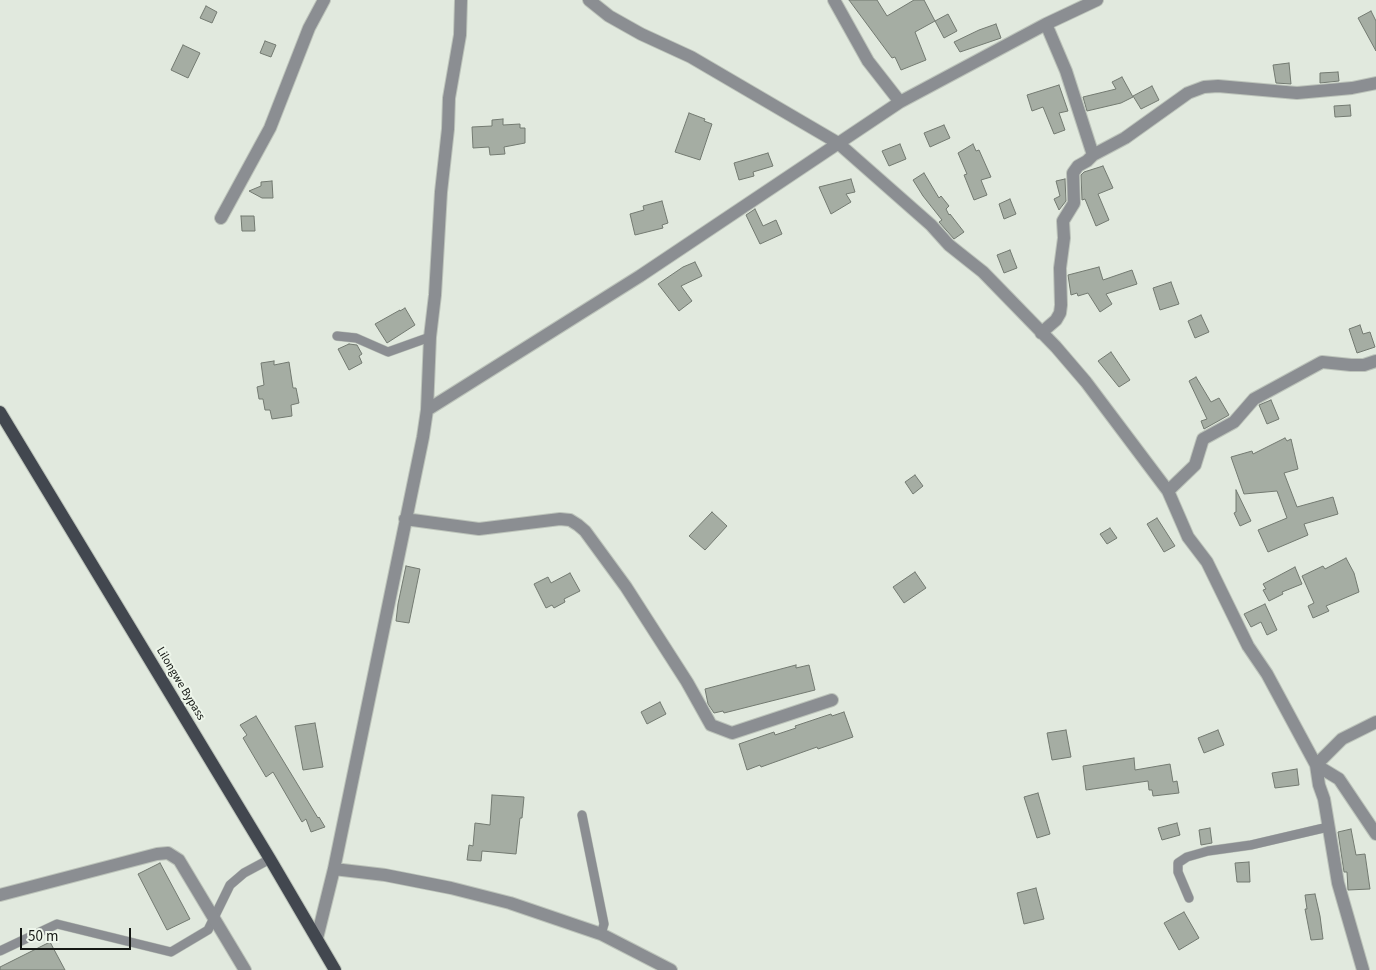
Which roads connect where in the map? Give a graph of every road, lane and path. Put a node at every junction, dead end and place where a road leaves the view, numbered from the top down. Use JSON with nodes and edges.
{"nodes":[{"id":1,"x":324,"y":0,"type":"edge"},
{"id":2,"x":461,"y":0,"type":"edge"},
{"id":3,"x":589,"y":0,"type":"edge"},
{"id":4,"x":834,"y":0,"type":"edge"},
{"id":5,"x":1097,"y":0,"type":"edge"},
{"id":6,"x":1046,"y":24,"type":"junction"},
{"id":7,"x":1376,"y":83,"type":"edge"},
{"id":8,"x":900,"y":102,"type":"junction"},
{"id":9,"x":838,"y":143,"type":"junction"},
{"id":10,"x":1093,"y":155,"type":"junction"},
{"id":11,"x":221,"y":218,"type":"dead end"},
{"id":12,"x":1041,"y":333,"type":"junction"},
{"id":13,"x":337,"y":336,"type":"dead end"},
{"id":14,"x":430,"y":337,"type":"junction"},
{"id":15,"x":1376,"y":361,"type":"edge"},
{"id":16,"x":427,"y":410,"type":"junction"},
{"id":17,"x":0,"y":412,"type":"edge"},
{"id":18,"x":1168,"y":491,"type":"junction"},
{"id":19,"x":405,"y":519,"type":"junction"},
{"id":20,"x":832,"y":700,"type":"dead end"},
{"id":21,"x":1376,"y":722,"type":"edge"},
{"id":22,"x":1316,"y":766,"type":"junction"},
{"id":23,"x":582,"y":815,"type":"dead end"},
{"id":24,"x":1328,"y":827,"type":"junction"},
{"id":25,"x":1376,"y":834,"type":"edge"},
{"id":26,"x":270,"y":859,"type":"junction"},
{"id":27,"x":334,"y":869,"type":"junction"},
{"id":28,"x":0,"y":895,"type":"edge"},
{"id":29,"x":1189,"y":898,"type":"dead end"},
{"id":30,"x":214,"y":918,"type":"junction"},
{"id":31,"x":601,"y":934,"type":"junction"},
{"id":32,"x":317,"y":938,"type":"junction"},
{"id":33,"x":0,"y":951,"type":"edge"},
{"id":34,"x":245,"y":970,"type":"edge"},
{"id":35,"x":335,"y":970,"type":"edge"},
{"id":36,"x":671,"y":970,"type":"edge"},
{"id":37,"x":1363,"y":970,"type":"edge"}],
"edges":[{"from":1,"to":11,"type":"street"},
{"from":2,"to":14,"type":"street"},
{"from":3,"to":9,"type":"street"},
{"from":4,"to":8,"type":"street"},
{"from":5,"to":6,"type":"street"},
{"from":6,"to":8,"type":"street"},
{"from":6,"to":10,"type":"street"},
{"from":7,"to":10,"type":"street"},
{"from":8,"to":9,"type":"street"},
{"from":9,"to":12,"type":"street"},
{"from":9,"to":16,"type":"street"},
{"from":10,"to":12,"type":"street"},
{"from":12,"to":18,"type":"street"},
{"from":13,"to":14,"type":"lane"},
{"from":14,"to":16,"type":"street"},
{"from":15,"to":18,"type":"street"},
{"from":16,"to":19,"type":"street"},
{"from":17,"to":26,"type":"main road","name":"Lilongwe Bypass"},
{"from":18,"to":22,"type":"street"},
{"from":19,"to":20,"type":"street"},
{"from":19,"to":27,"type":"street"},
{"from":21,"to":22,"type":"street"},
{"from":22,"to":24,"type":"street"},
{"from":22,"to":25,"type":"street"},
{"from":23,"to":31,"type":"lane"},
{"from":24,"to":29,"type":"lane"},
{"from":24,"to":37,"type":"street"},
{"from":26,"to":30,"type":"lane"},
{"from":26,"to":32,"type":"main road","name":"Lilongwe Bypass"},
{"from":27,"to":31,"type":"street"},
{"from":27,"to":32,"type":"street"},
{"from":28,"to":30,"type":"street"},
{"from":30,"to":33,"type":"lane"},
{"from":30,"to":34,"type":"street"},
{"from":31,"to":36,"type":"street"},
{"from":32,"to":35,"type":"main road","name":"Lilongwe Bypass"}]}
